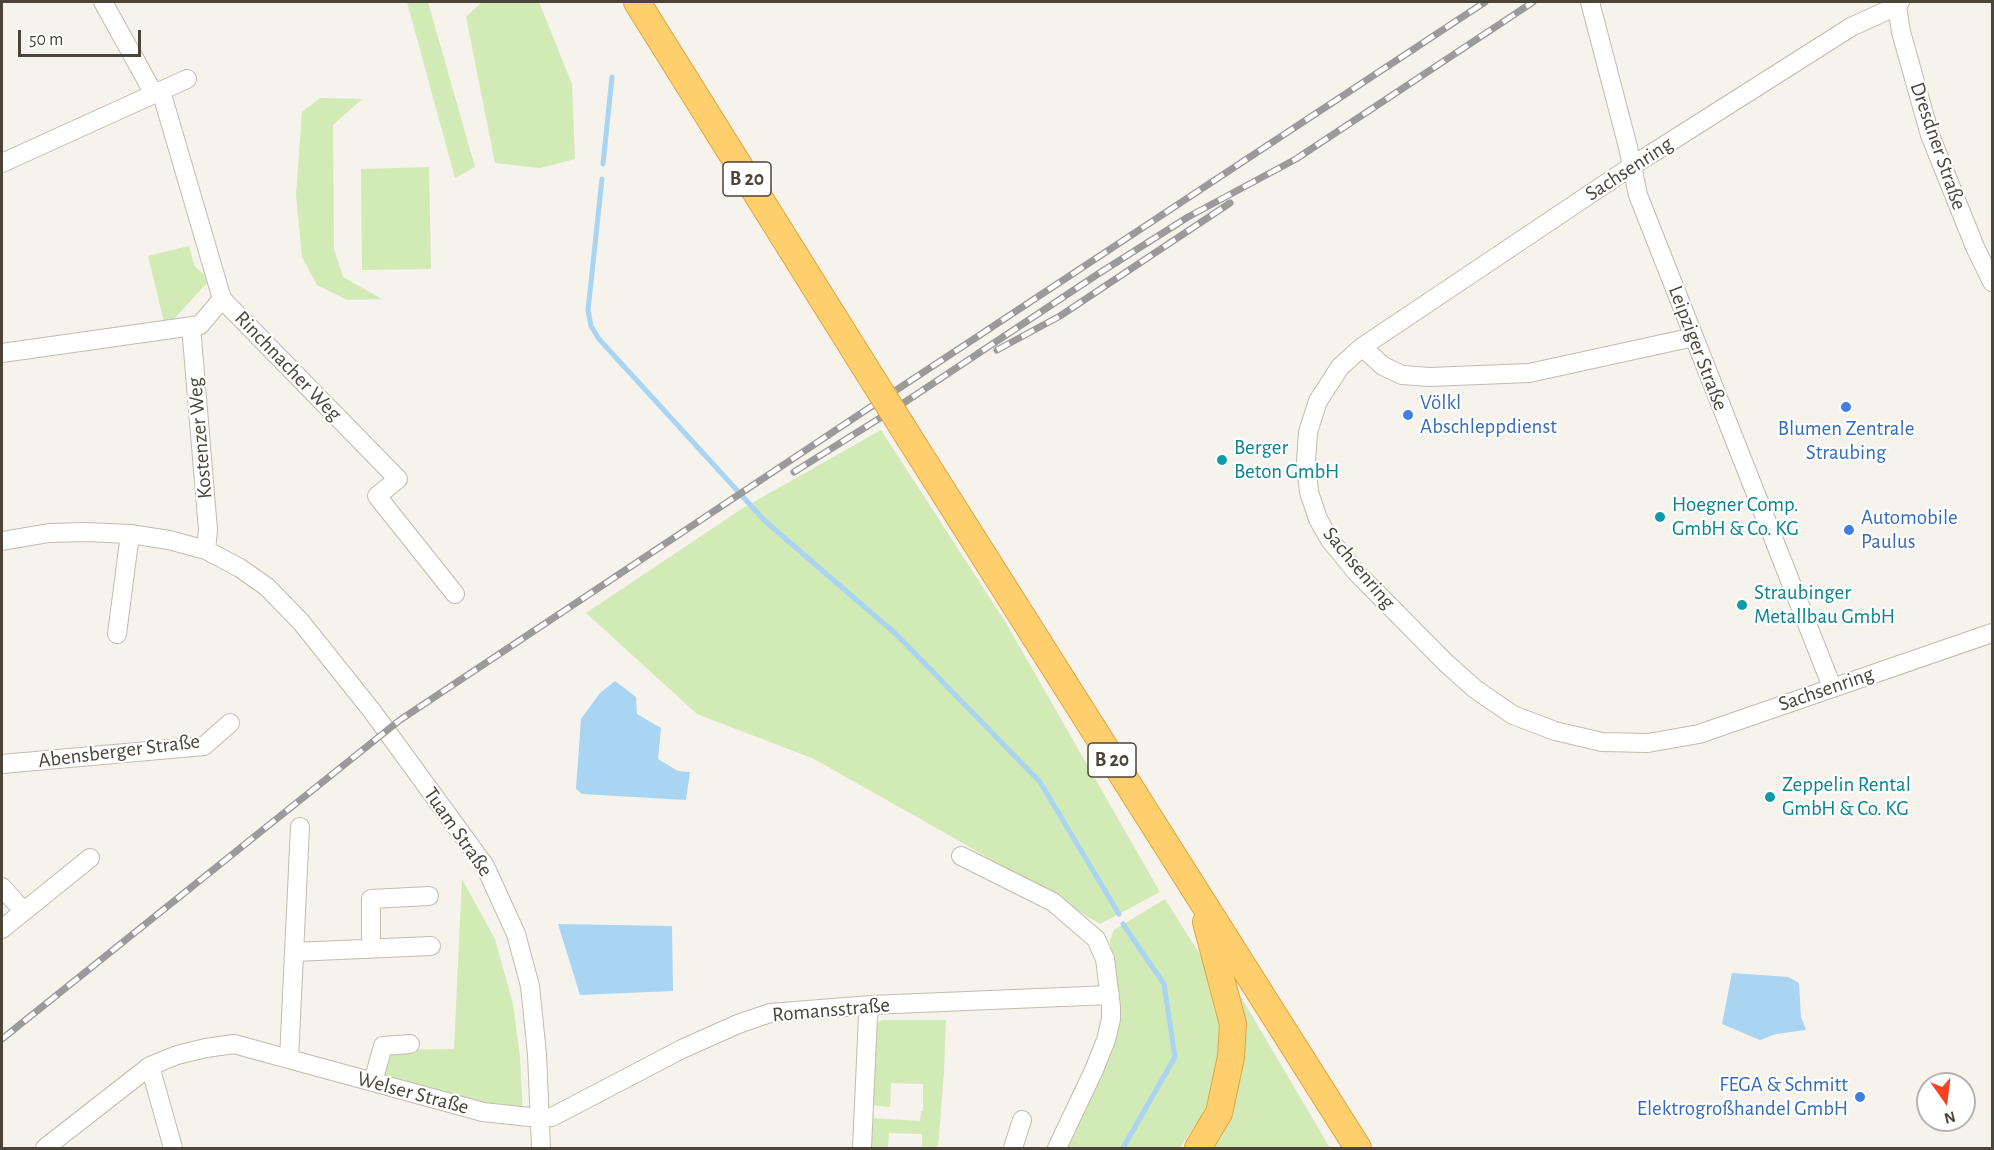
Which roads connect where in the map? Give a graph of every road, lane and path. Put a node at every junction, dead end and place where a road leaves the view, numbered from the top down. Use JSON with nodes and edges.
{"nodes":[{"id":1,"x":104,"y":2,"type":"edge"},
{"id":2,"x":637,"y":2,"type":"edge"},
{"id":3,"x":1590,"y":2,"type":"edge"},
{"id":4,"x":1898,"y":4,"type":"edge"},
{"id":5,"x":187,"y":79,"type":"dead end"},
{"id":6,"x":158,"y":93,"type":"junction"},
{"id":7,"x":2,"y":163,"type":"edge"},
{"id":8,"x":1632,"y":166,"type":"junction"},
{"id":9,"x":1992,"y":282,"type":"edge"},
{"id":10,"x":222,"y":299,"type":"junction"},
{"id":11,"x":190,"y":326,"type":"junction"},
{"id":12,"x":1694,"y":338,"type":"junction"},
{"id":13,"x":1362,"y":347,"type":"junction"},
{"id":14,"x":2,"y":353,"type":"edge"},
{"id":15,"x":130,"y":534,"type":"junction"},
{"id":16,"x":2,"y":541,"type":"edge"},
{"id":17,"x":206,"y":550,"type":"junction"},
{"id":18,"x":455,"y":594,"type":"dead end"},
{"id":19,"x":1992,"y":633,"type":"edge"},
{"id":20,"x":117,"y":634,"type":"dead end"},
{"id":21,"x":1832,"y":687,"type":"junction"},
{"id":22,"x":230,"y":723,"type":"dead end"},
{"id":23,"x":2,"y":764,"type":"edge"},
{"id":24,"x":300,"y":827,"type":"dead end"},
{"id":25,"x":961,"y":856,"type":"dead end"},
{"id":26,"x":90,"y":858,"type":"dead end"},
{"id":27,"x":2,"y":887,"type":"edge"},
{"id":28,"x":429,"y":896,"type":"dead end"},
{"id":29,"x":1202,"y":904,"type":"junction"},
{"id":30,"x":23,"y":911,"type":"junction"},
{"id":31,"x":2,"y":929,"type":"edge"},
{"id":32,"x":431,"y":946,"type":"dead end"},
{"id":33,"x":371,"y":948,"type":"junction"},
{"id":34,"x":294,"y":952,"type":"junction"},
{"id":35,"x":1110,"y":995,"type":"junction"},
{"id":36,"x":871,"y":1005,"type":"junction"},
{"id":37,"x":410,"y":1044,"type":"dead end"},
{"id":38,"x":289,"y":1059,"type":"junction"},
{"id":39,"x":150,"y":1066,"type":"junction"},
{"id":40,"x":373,"y":1082,"type":"junction"},
{"id":41,"x":539,"y":1118,"type":"junction"},
{"id":42,"x":1022,"y":1120,"type":"dead end"},
{"id":43,"x":45,"y":1149,"type":"edge"},
{"id":44,"x":173,"y":1149,"type":"edge"},
{"id":45,"x":541,"y":1149,"type":"edge"},
{"id":46,"x":862,"y":1149,"type":"edge"},
{"id":47,"x":1013,"y":1149,"type":"edge"},
{"id":48,"x":1057,"y":1149,"type":"edge"},
{"id":49,"x":1198,"y":1149,"type":"edge"},
{"id":50,"x":1358,"y":1149,"type":"edge"}],
"edges":[{"from":1,"to":6,"type":"street","name":"Rinchnacher Weg"},
{"from":2,"to":29,"type":"highway","number":"B 20","bridge":true},
{"from":3,"to":8,"type":"street","name":"Leipziger Straße"},
{"from":4,"to":8,"type":"street","name":"Sachsenring"},
{"from":4,"to":9,"type":"street","name":"Dresdner Straße"},
{"from":5,"to":6,"type":"street"},
{"from":6,"to":7,"type":"street"},
{"from":6,"to":10,"type":"street","name":"Rinchnacher Weg"},
{"from":8,"to":12,"type":"street","name":"Leipziger Straße"},
{"from":8,"to":13,"type":"street","name":"Sachsenring"},
{"from":10,"to":11,"type":"street"},
{"from":10,"to":18,"type":"street","name":"Rinchnacher Weg"},
{"from":11,"to":14,"type":"street"},
{"from":11,"to":17,"type":"street","name":"Kostenzer Weg"},
{"from":12,"to":13,"type":"street"},
{"from":12,"to":21,"type":"street","name":"Leipziger Straße"},
{"from":13,"to":21,"type":"street","name":"Sachsenring"},
{"from":15,"to":16,"type":"street","name":"Tuam Straße"},
{"from":15,"to":17,"type":"street","name":"Tuam Straße"},
{"from":15,"to":20,"type":"street"},
{"from":17,"to":41,"type":"street","name":"Tuam Straße"},
{"from":19,"to":21,"type":"street","name":"Sachsenring"},
{"from":22,"to":23,"type":"street","name":"Abensberger Straße"},
{"from":24,"to":34,"type":"street"},
{"from":25,"to":35,"type":"street"},
{"from":26,"to":30,"type":"street"},
{"from":27,"to":30,"type":"street"},
{"from":28,"to":33,"type":"street"},
{"from":29,"to":49,"type":"highway"},
{"from":29,"to":50,"type":"highway","number":"B 20"},
{"from":30,"to":31,"type":"street"},
{"from":32,"to":33,"type":"street"},
{"from":33,"to":34,"type":"street"},
{"from":34,"to":38,"type":"street"},
{"from":35,"to":36,"type":"street","name":"Romansstraße"},
{"from":35,"to":48,"type":"street"},
{"from":36,"to":41,"type":"street","name":"Romansstraße"},
{"from":36,"to":46,"type":"street"},
{"from":37,"to":40,"type":"street"},
{"from":38,"to":39,"type":"street","name":"Welser Straße"},
{"from":38,"to":40,"type":"street","name":"Welser Straße"},
{"from":39,"to":43,"type":"street","name":"Welser Straße"},
{"from":39,"to":44,"type":"street"},
{"from":40,"to":41,"type":"street","name":"Welser Straße"},
{"from":41,"to":45,"type":"street","name":"Tuam Straße"},
{"from":42,"to":47,"type":"street"}]}
